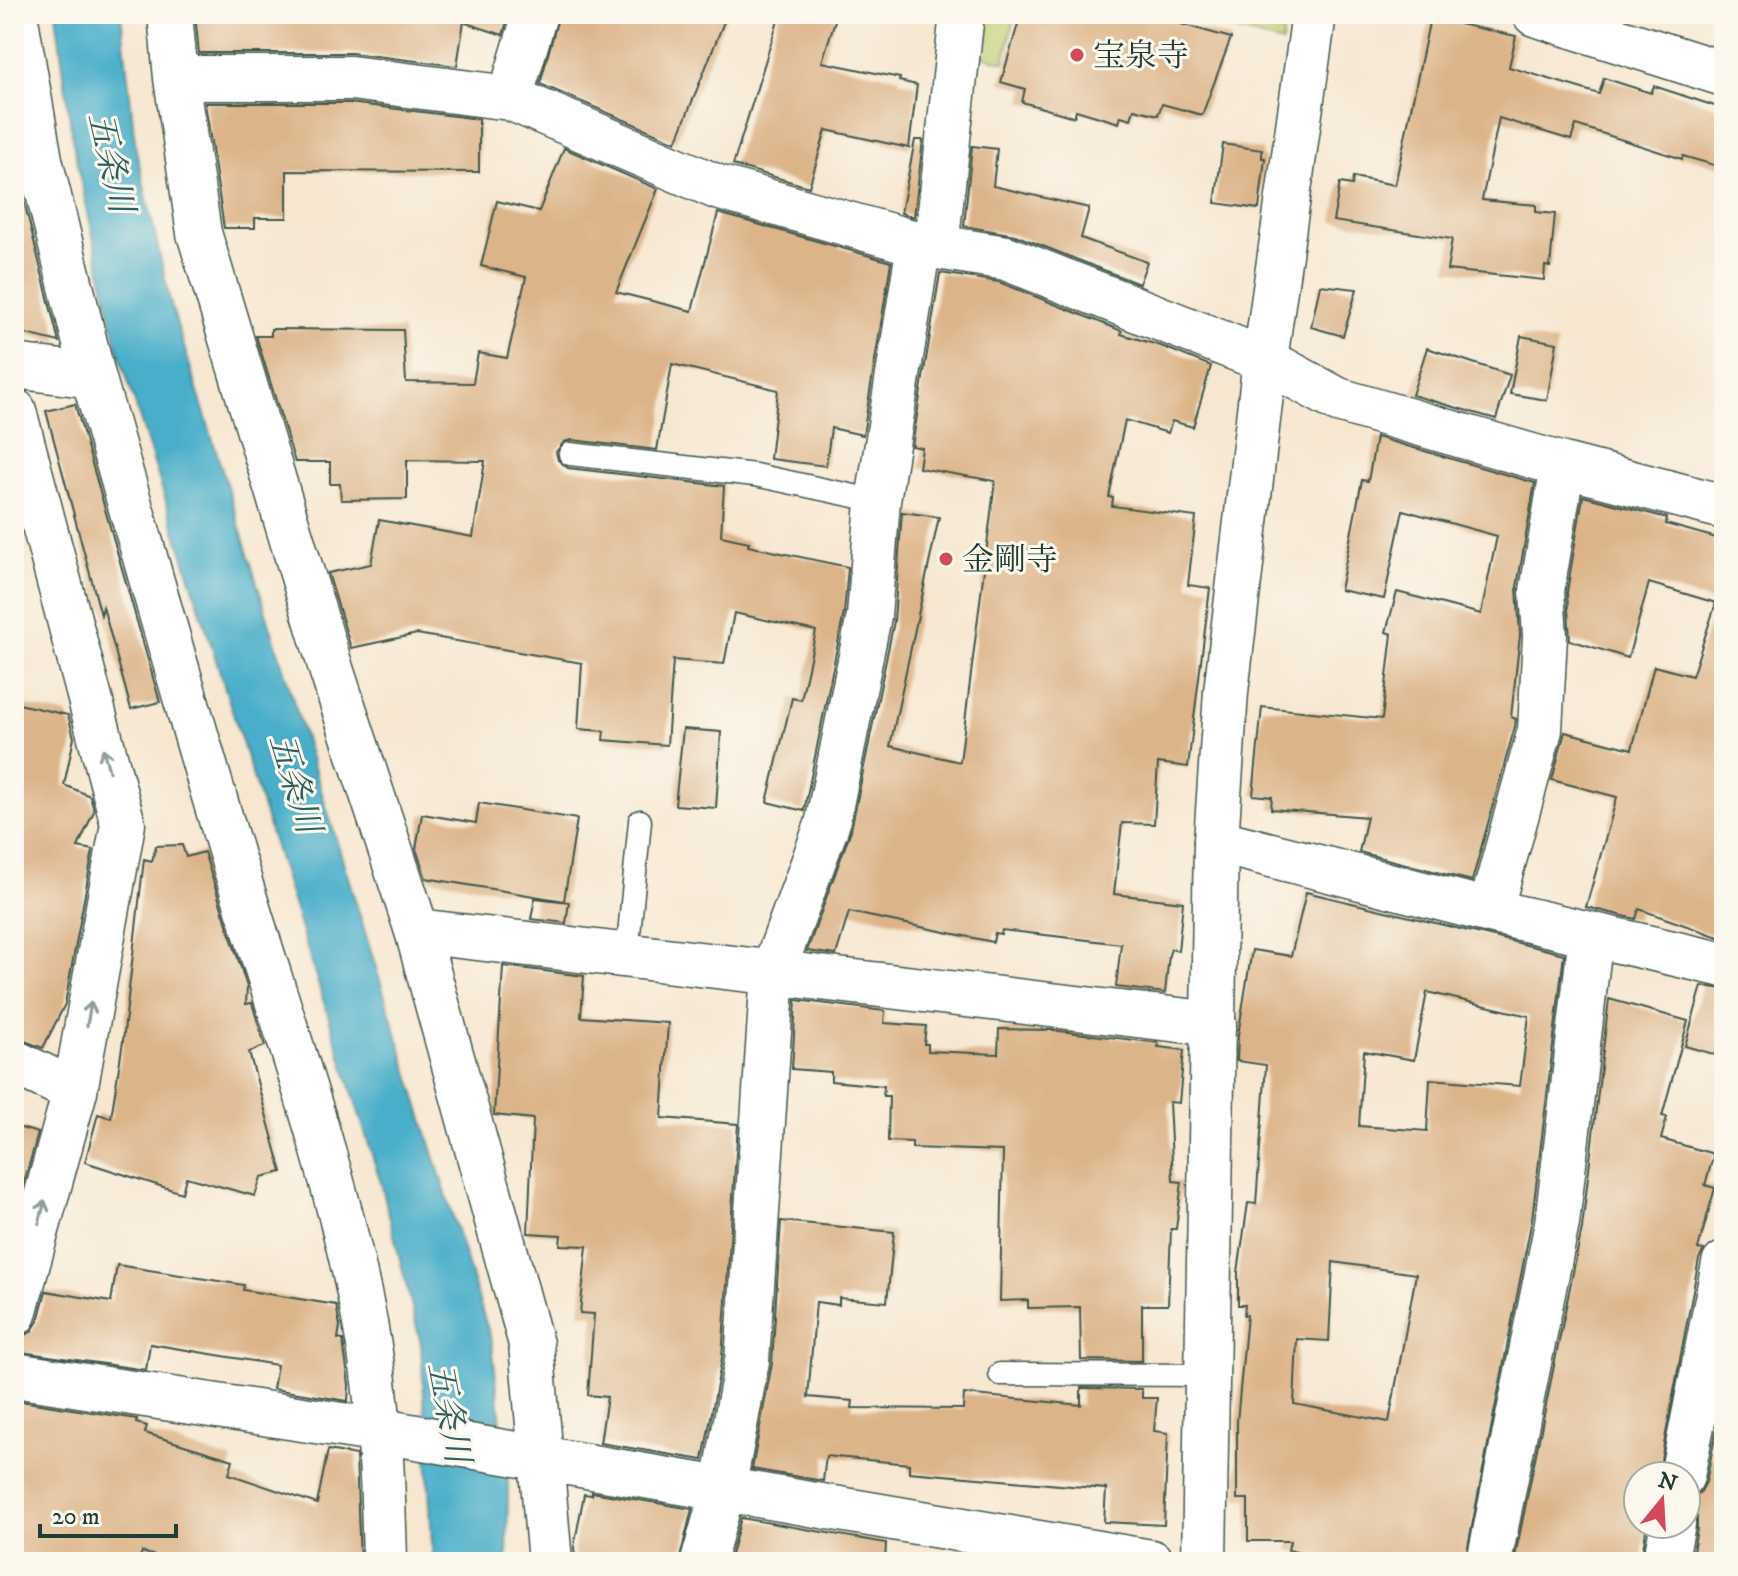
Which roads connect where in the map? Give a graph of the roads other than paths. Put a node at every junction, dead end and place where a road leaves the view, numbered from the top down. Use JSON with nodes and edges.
{"nodes":[{"id":1,"x":15,"y":14,"type":"edge"},
{"id":2,"x":170,"y":14,"type":"edge"},
{"id":3,"x":535,"y":14,"type":"edge"},
{"id":4,"x":962,"y":14,"type":"edge"},
{"id":5,"x":1314,"y":14,"type":"edge"},
{"id":6,"x":1535,"y":14,"type":"edge"},
{"id":7,"x":1585,"y":22,"type":"edge"},
{"id":8,"x":1724,"y":74,"type":"edge"},
{"id":9,"x":176,"y":78,"type":"junction"},
{"id":10,"x":510,"y":98,"type":"junction"},
{"id":11,"x":927,"y":245,"type":"junction"},
{"id":12,"x":1265,"y":360,"type":"junction"},
{"id":13,"x":14,"y":366,"type":"edge"},
{"id":14,"x":93,"y":376,"type":"junction"},
{"id":15,"x":14,"y":411,"type":"edge"},
{"id":16,"x":570,"y":454,"type":"dead end"},
{"id":17,"x":1563,"y":465,"type":"junction"},
{"id":18,"x":878,"y":501,"type":"junction"},
{"id":19,"x":1724,"y":507,"type":"edge"},
{"id":20,"x":640,"y":821,"type":"dead end"},
{"id":21,"x":1216,"y":841,"type":"junction"},
{"id":22,"x":1490,"y":911,"type":"junction"},
{"id":23,"x":417,"y":931,"type":"junction"},
{"id":24,"x":1591,"y":934,"type":"junction"},
{"id":25,"x":627,"y":955,"type":"junction"},
{"id":26,"x":1724,"y":965,"type":"edge"},
{"id":27,"x":773,"y":972,"type":"junction"},
{"id":28,"x":1214,"y":1024,"type":"junction"},
{"id":29,"x":14,"y":1062,"type":"edge"},
{"id":30,"x":75,"y":1091,"type":"junction"},
{"id":31,"x":1724,"y":1264,"type":"edge"},
{"id":32,"x":14,"y":1314,"type":"edge"},
{"id":33,"x":1000,"y":1374,"type":"dead end"},
{"id":34,"x":14,"y":1375,"type":"edge"},
{"id":35,"x":1207,"y":1375,"type":"junction"},
{"id":36,"x":381,"y":1431,"type":"junction"},
{"id":37,"x":541,"y":1459,"type":"junction"},
{"id":38,"x":1685,"y":1460,"type":"edge"},
{"id":39,"x":723,"y":1490,"type":"junction"},
{"id":40,"x":1670,"y":1540,"type":"edge"},
{"id":41,"x":385,"y":1562,"type":"edge"},
{"id":42,"x":550,"y":1562,"type":"edge"},
{"id":43,"x":703,"y":1562,"type":"edge"},
{"id":44,"x":1151,"y":1562,"type":"edge"},
{"id":45,"x":1204,"y":1562,"type":"edge"},
{"id":46,"x":1489,"y":1562,"type":"edge"},
{"id":47,"x":1665,"y":1562,"type":"edge"}],
"edges":[{"from":1,"to":14,"type":"street"},
{"from":2,"to":9,"type":"street"},
{"from":3,"to":10,"type":"street"},
{"from":4,"to":11,"type":"street"},
{"from":5,"to":12,"type":"street"},
{"from":6,"to":7,"type":"street"},
{"from":7,"to":8,"type":"street"},
{"from":9,"to":10,"type":"street"},
{"from":9,"to":23,"type":"street"},
{"from":10,"to":11,"type":"street"},
{"from":11,"to":12,"type":"street"},
{"from":11,"to":18,"type":"street"},
{"from":12,"to":17,"type":"street"},
{"from":12,"to":21,"type":"street"},
{"from":13,"to":14,"type":"street"},
{"from":14,"to":36,"type":"street"},
{"from":30,"to":15,"type":"street","one_way":true},
{"from":16,"to":18,"type":"lane"},
{"from":17,"to":19,"type":"street"},
{"from":17,"to":22,"type":"street"},
{"from":18,"to":27,"type":"street"},
{"from":20,"to":25,"type":"lane"},
{"from":21,"to":22,"type":"street"},
{"from":21,"to":28,"type":"street"},
{"from":22,"to":24,"type":"street"},
{"from":23,"to":25,"type":"street"},
{"from":23,"to":37,"type":"street"},
{"from":24,"to":26,"type":"street"},
{"from":24,"to":46,"type":"street"},
{"from":25,"to":27,"type":"street"},
{"from":27,"to":28,"type":"street"},
{"from":27,"to":39,"type":"street"},
{"from":28,"to":35,"type":"street"},
{"from":29,"to":30,"type":"street"},
{"from":32,"to":30,"type":"street","one_way":true},
{"from":31,"to":38,"type":"street"},
{"from":33,"to":35,"type":"lane"},
{"from":34,"to":36,"type":"street"},
{"from":35,"to":45,"type":"street"},
{"from":36,"to":37,"type":"street"},
{"from":36,"to":41,"type":"street"},
{"from":37,"to":39,"type":"street"},
{"from":37,"to":42,"type":"street"},
{"from":39,"to":43,"type":"street"},
{"from":39,"to":44,"type":"street"},
{"from":40,"to":47,"type":"street"}]}
